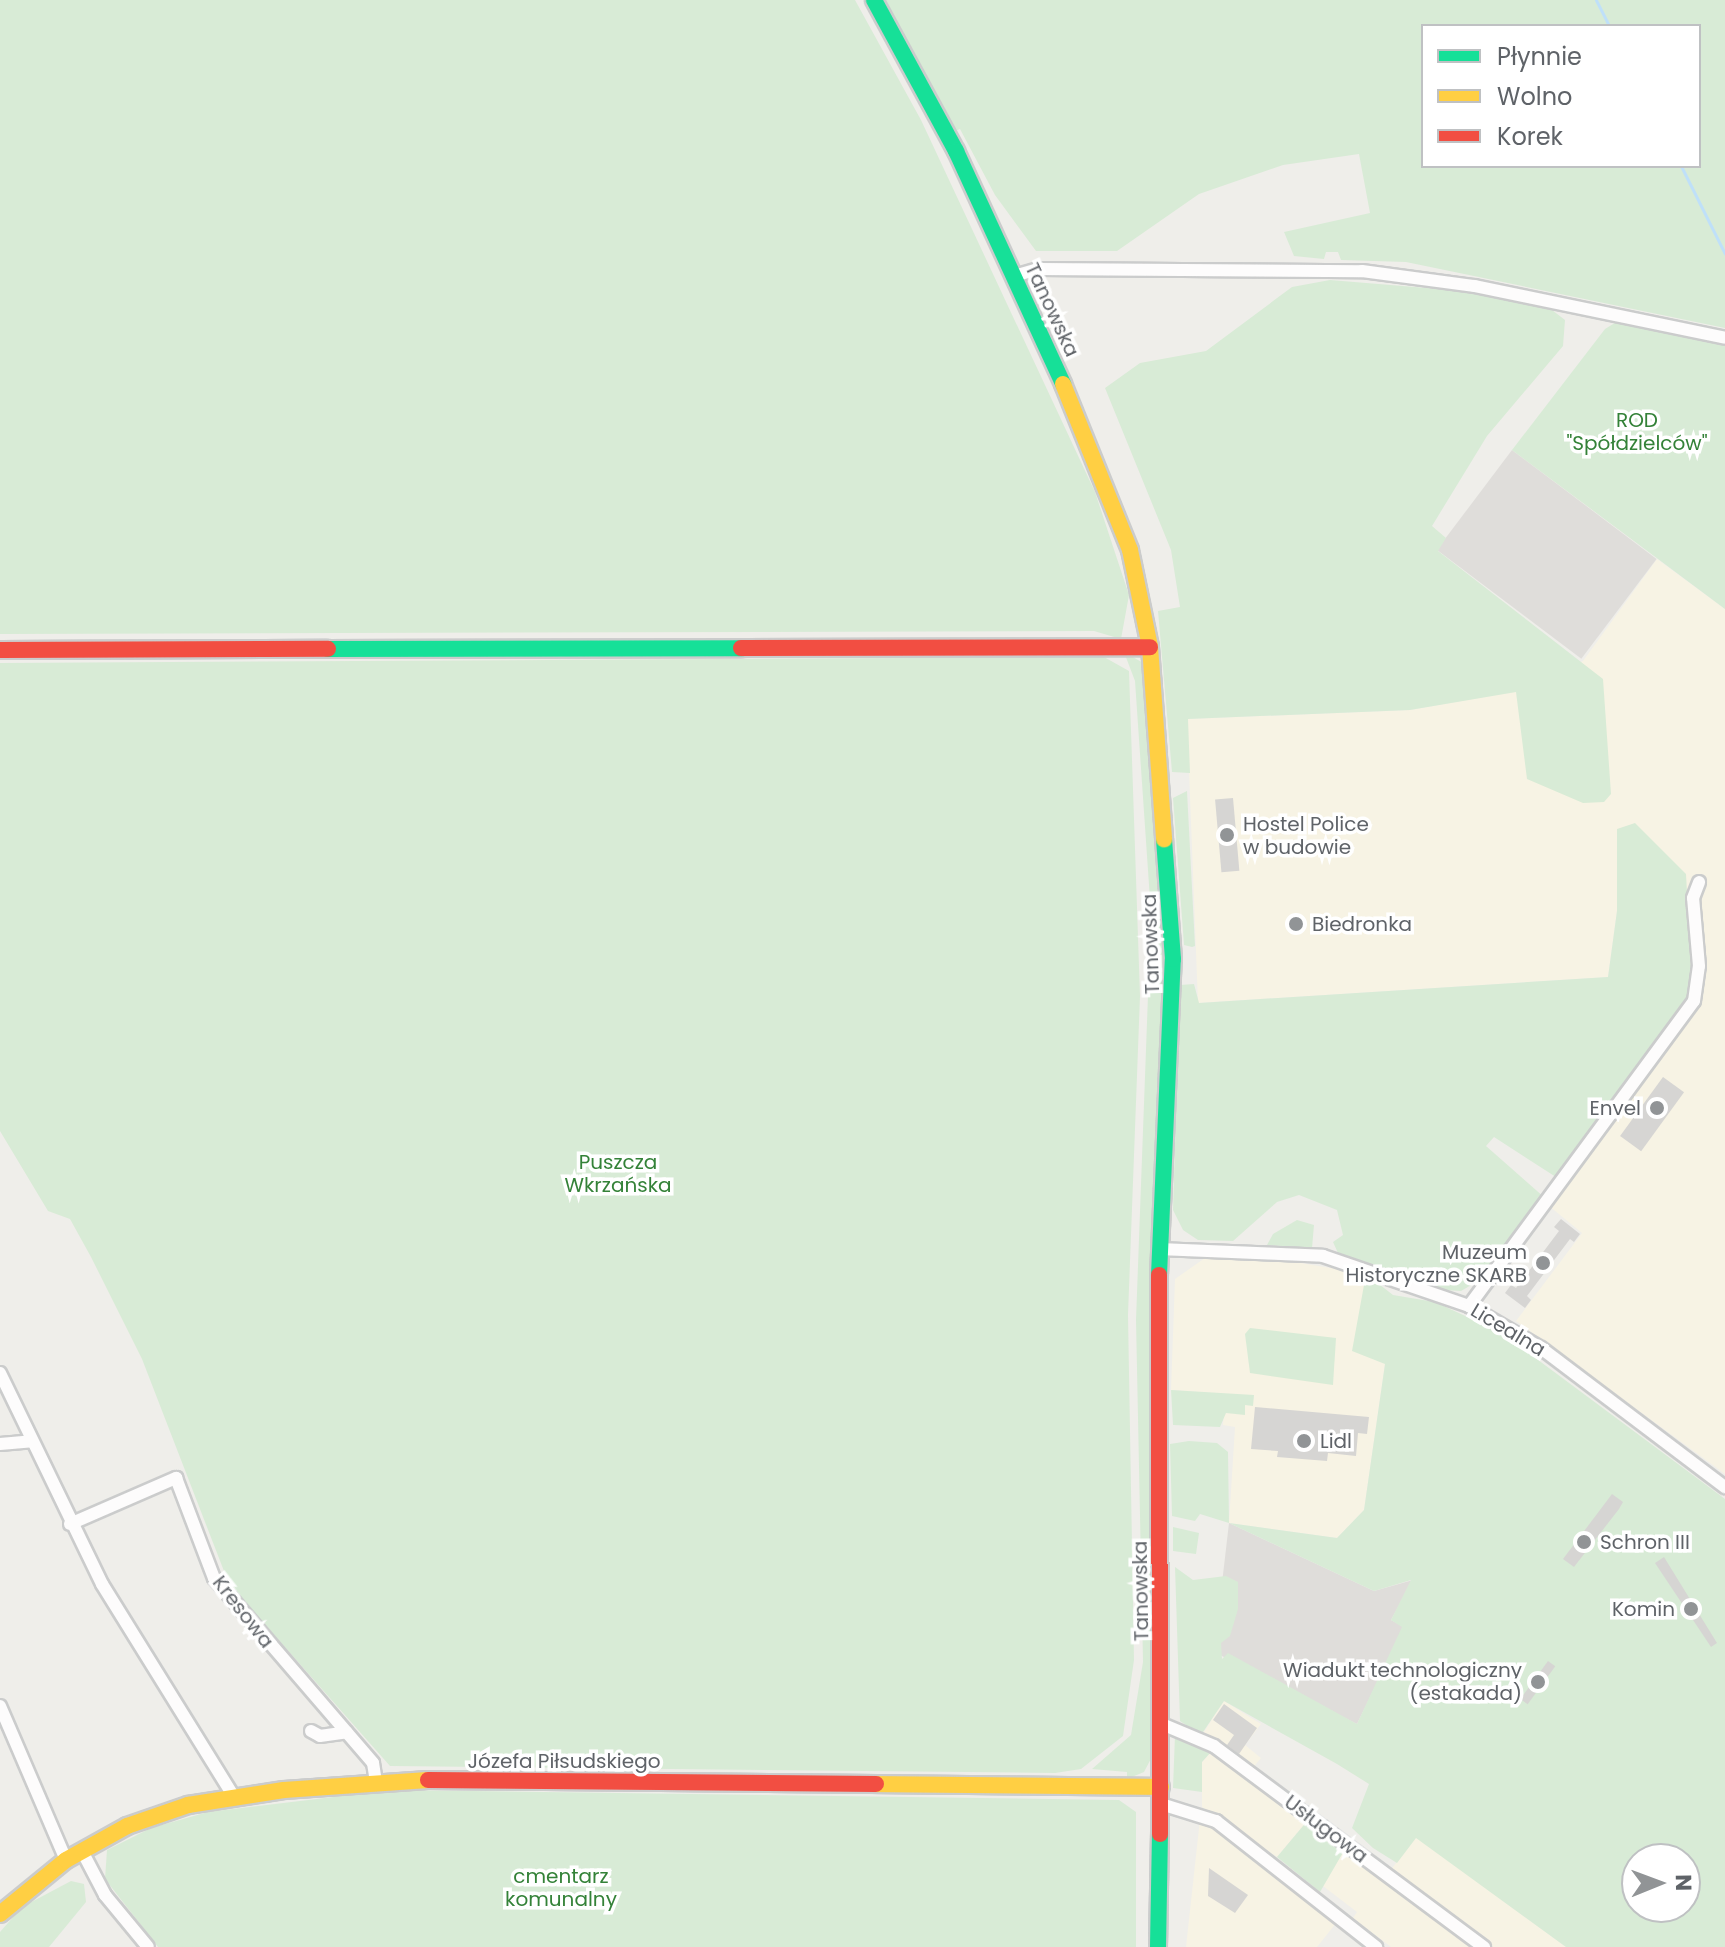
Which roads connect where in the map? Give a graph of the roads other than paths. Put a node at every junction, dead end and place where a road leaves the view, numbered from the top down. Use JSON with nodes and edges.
{"nodes":[{"id":1,"x":874,"y":0,"type":"edge"},
{"id":2,"x":1014,"y":276,"type":"junction"},
{"id":3,"x":1725,"y":338,"type":"edge"},
{"id":4,"x":1150,"y":647,"type":"junction"},
{"id":5,"x":0,"y":650,"type":"edge"},
{"id":6,"x":1699,"y":882,"type":"dead end"},
{"id":7,"x":1159,"y":1249,"type":"junction"},
{"id":8,"x":1469,"y":1306,"type":"junction"},
{"id":9,"x":0,"y":1373,"type":"edge"},
{"id":10,"x":32,"y":1441,"type":"junction"},
{"id":11,"x":0,"y":1444,"type":"edge"},
{"id":12,"x":1725,"y":1487,"type":"edge"},
{"id":13,"x":70,"y":1524,"type":"junction"},
{"id":14,"x":0,"y":1706,"type":"edge"},
{"id":15,"x":1162,"y":1724,"type":"junction"},
{"id":16,"x":311,"y":1731,"type":"dead end"},
{"id":17,"x":347,"y":1732,"type":"junction"},
{"id":18,"x":376,"y":1782,"type":"junction"},
{"id":19,"x":1161,"y":1787,"type":"junction"},
{"id":20,"x":234,"y":1797,"type":"junction"},
{"id":21,"x":1161,"y":1804,"type":"junction"},
{"id":22,"x":82,"y":1851,"type":"junction"},
{"id":23,"x":66,"y":1860,"type":"junction"},
{"id":24,"x":0,"y":1914,"type":"edge"},
{"id":25,"x":148,"y":1947,"type":"edge"},
{"id":26,"x":1158,"y":1947,"type":"edge"},
{"id":27,"x":1376,"y":1947,"type":"edge"},
{"id":28,"x":1484,"y":1947,"type":"edge"}],
"edges":[{"from":1,"to":2,"type":"street","name":"Tanowska"},
{"from":2,"to":3,"type":"street"},
{"from":2,"to":4,"type":"street","name":"Tanowska"},
{"from":4,"to":5,"type":"street"},
{"from":4,"to":7,"type":"street","name":"Tanowska"},
{"from":6,"to":8,"type":"street"},
{"from":7,"to":8,"type":"street","name":"Licealna"},
{"from":7,"to":15,"type":"street","name":"Tanowska"},
{"from":8,"to":12,"type":"street","name":"Licealna"},
{"from":9,"to":10,"type":"street"},
{"from":10,"to":11,"type":"street"},
{"from":10,"to":13,"type":"street"},
{"from":13,"to":17,"type":"street","name":"Kresowa"},
{"from":13,"to":20,"type":"street"},
{"from":14,"to":23,"type":"street"},
{"from":15,"to":19,"type":"street","name":"Tanowska"},
{"from":15,"to":28,"type":"street","name":"Usługowa"},
{"from":16,"to":17,"type":"street"},
{"from":17,"to":18,"type":"street","name":"Kresowa"},
{"from":18,"to":19,"type":"street","name":"Józefa Piłsudskiego"},
{"from":18,"to":20,"type":"street","name":"Józefa Piłsudskiego"},
{"from":19,"to":21,"type":"street","name":"Tanowska"},
{"from":20,"to":22,"type":"street","name":"Józefa Piłsudskiego"},
{"from":21,"to":26,"type":"street","name":"Tanowska"},
{"from":21,"to":27,"type":"street"},
{"from":22,"to":23,"type":"street","name":"Józefa Piłsudskiego"},
{"from":22,"to":25,"type":"street"},
{"from":23,"to":24,"type":"street","name":"Józefa Piłsudskiego"}]}
